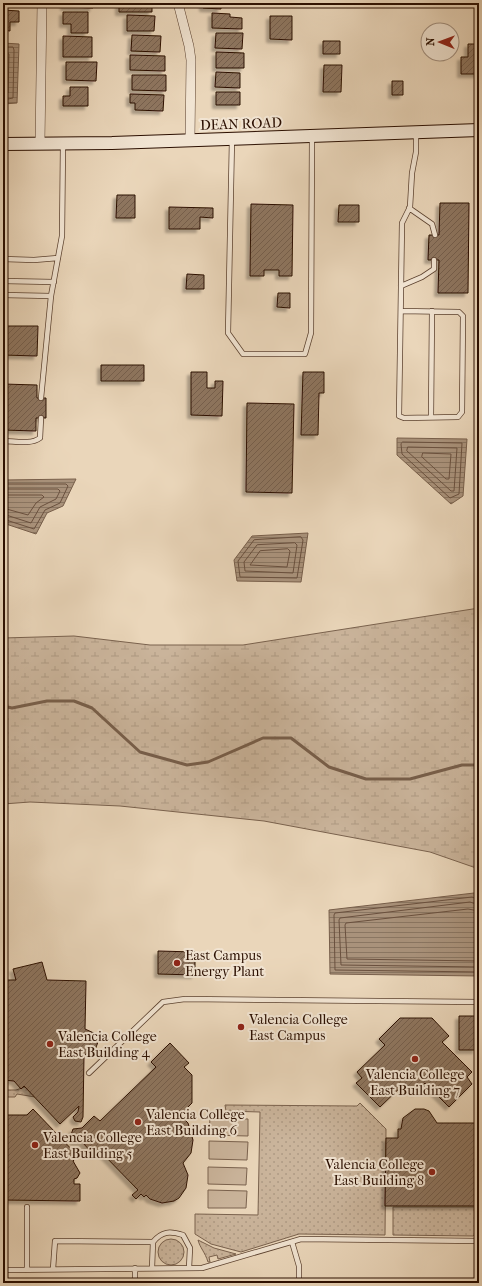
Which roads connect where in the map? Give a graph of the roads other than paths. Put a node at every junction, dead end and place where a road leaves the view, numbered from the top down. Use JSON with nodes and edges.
{"nodes":[{"id":1,"x":42,"y":3,"type":"edge"},
{"id":2,"x":178,"y":3,"type":"edge"},
{"id":3,"x":479,"y":130,"type":"edge"},
{"id":4,"x":416,"y":132,"type":"junction"},
{"id":5,"x":312,"y":136,"type":"junction"},
{"id":6,"x":232,"y":139,"type":"junction"},
{"id":7,"x":190,"y":140,"type":"junction"},
{"id":8,"x":3,"y":144,"type":"edge"},
{"id":9,"x":40,"y":144,"type":"junction"},
{"id":10,"x":63,"y":144,"type":"junction"},
{"id":11,"x":409,"y":208,"type":"junction"},
{"id":12,"x":435,"y":235,"type":"dead end"},
{"id":13,"x":58,"y":258,"type":"junction"},
{"id":14,"x":3,"y":259,"type":"edge"},
{"id":15,"x":434,"y":260,"type":"dead end"},
{"id":16,"x":3,"y":280,"type":"edge"},
{"id":17,"x":54,"y":282,"type":"junction"},
{"id":18,"x":401,"y":286,"type":"junction"},
{"id":19,"x":3,"y":295,"type":"edge"},
{"id":20,"x":51,"y":296,"type":"junction"},
{"id":21,"x":400,"y":311,"type":"junction"},
{"id":22,"x":432,"y":311,"type":"junction"},
{"id":23,"x":41,"y":398,"type":"dead end"},
{"id":24,"x":41,"y":418,"type":"dead end"},
{"id":25,"x":431,"y":418,"type":"junction"},
{"id":26,"x":3,"y":441,"type":"edge"},
{"id":27,"x":479,"y":1002,"type":"edge"},
{"id":28,"x":89,"y":1073,"type":"dead end"},
{"id":29,"x":27,"y":1207,"type":"dead end"},
{"id":30,"x":479,"y":1241,"type":"edge"},
{"id":31,"x":153,"y":1242,"type":"junction"},
{"id":32,"x":292,"y":1242,"type":"junction"},
{"id":33,"x":135,"y":1268,"type":"junction"},
{"id":34,"x":152,"y":1268,"type":"junction"},
{"id":35,"x":189,"y":1268,"type":"junction"},
{"id":36,"x":27,"y":1269,"type":"junction"},
{"id":37,"x":53,"y":1269,"type":"junction"},
{"id":38,"x":3,"y":1270,"type":"edge"},
{"id":39,"x":135,"y":1283,"type":"edge"},
{"id":40,"x":299,"y":1283,"type":"edge"}],
"edges":[{"from":1,"to":9,"type":"street"},
{"from":2,"to":7,"type":"street"},
{"from":3,"to":4,"type":"main road","name":"DEAN ROAD"},
{"from":4,"to":5,"type":"main road","name":"DEAN ROAD"},
{"from":4,"to":11,"type":"lane"},
{"from":5,"to":6,"type":"main road","name":"DEAN ROAD"},
{"from":5,"to":6,"type":"lane"},
{"from":6,"to":7,"type":"main road","name":"DEAN ROAD"},
{"from":7,"to":10,"type":"main road","name":"DEAN ROAD"},
{"from":8,"to":9,"type":"main road","name":"DEAN ROAD"},
{"from":9,"to":10,"type":"main road","name":"DEAN ROAD"},
{"from":10,"to":13,"type":"lane"},
{"from":11,"to":12,"type":"lane"},
{"from":11,"to":18,"type":"lane"},
{"from":13,"to":14,"type":"lane"},
{"from":13,"to":17,"type":"lane"},
{"from":15,"to":18,"type":"lane"},
{"from":16,"to":17,"type":"lane"},
{"from":17,"to":20,"type":"lane"},
{"from":18,"to":21,"type":"lane"},
{"from":19,"to":20,"type":"lane"},
{"from":20,"to":23,"type":"lane"},
{"from":21,"to":22,"type":"lane"},
{"from":21,"to":25,"type":"lane"},
{"from":22,"to":25,"type":"lane"},
{"from":22,"to":25,"type":"lane"},
{"from":24,"to":26,"type":"lane"},
{"from":27,"to":28,"type":"lane"},
{"from":29,"to":36,"type":"lane"},
{"from":30,"to":32,"type":"lane"},
{"from":31,"to":34,"type":"lane"},
{"from":31,"to":35,"type":"lane"},
{"from":31,"to":37,"type":"lane"},
{"from":32,"to":35,"type":"lane"},
{"from":32,"to":40,"type":"lane"},
{"from":33,"to":34,"type":"lane"},
{"from":33,"to":37,"type":"lane"},
{"from":33,"to":39,"type":"lane"},
{"from":34,"to":35,"type":"lane"},
{"from":36,"to":37,"type":"lane"},
{"from":36,"to":38,"type":"lane"}]}
